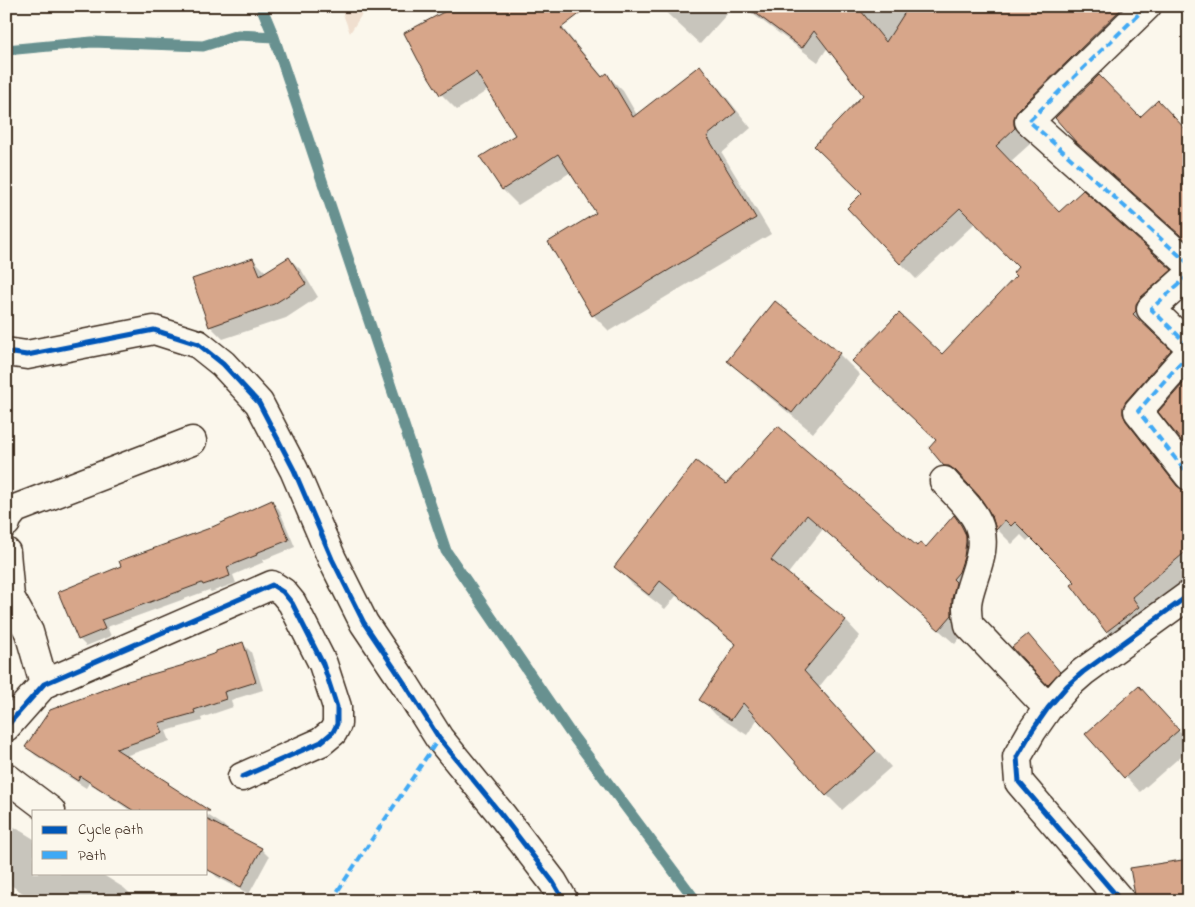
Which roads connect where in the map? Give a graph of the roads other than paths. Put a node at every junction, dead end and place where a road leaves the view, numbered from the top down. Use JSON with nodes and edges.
{"nodes":[{"id":1,"x":1147,"y":6,"type":"edge"},
{"id":2,"x":1189,"y":264,"type":"edge"},
{"id":3,"x":1189,"y":275,"type":"edge"},
{"id":4,"x":1189,"y":346,"type":"edge"},
{"id":5,"x":6,"y":352,"type":"edge"},
{"id":6,"x":1189,"y":353,"type":"edge"},
{"id":7,"x":192,"y":442,"type":"dead end"},
{"id":8,"x":1189,"y":476,"type":"edge"},
{"id":9,"x":944,"y":481,"type":"dead end"},
{"id":10,"x":6,"y":523,"type":"edge"},
{"id":11,"x":6,"y":552,"type":"edge"},
{"id":12,"x":1189,"y":595,"type":"edge"},
{"id":13,"x":8,"y":596,"type":"edge"},
{"id":14,"x":44,"y":684,"type":"junction"},
{"id":15,"x":1048,"y":708,"type":"junction"},
{"id":16,"x":6,"y":727,"type":"edge"},
{"id":17,"x":6,"y":777,"type":"edge"},
{"id":18,"x":242,"y":778,"type":"dead end"},
{"id":19,"x":50,"y":810,"type":"edge"},
{"id":20,"x":564,"y":901,"type":"edge"},
{"id":21,"x":1121,"y":901,"type":"edge"}],
"edges":[{"from":1,"to":2,"type":"street"},
{"from":3,"to":4,"type":"street"},
{"from":5,"to":20,"type":"street"},
{"from":6,"to":8,"type":"street"},
{"from":7,"to":10,"type":"street"},
{"from":9,"to":15,"type":"street"},
{"from":11,"to":13,"type":"street"},
{"from":12,"to":15,"type":"street"},
{"from":13,"to":14,"type":"street"},
{"from":14,"to":16,"type":"street"},
{"from":14,"to":18,"type":"street"},
{"from":15,"to":21,"type":"street"},
{"from":17,"to":19,"type":"street"}]}
